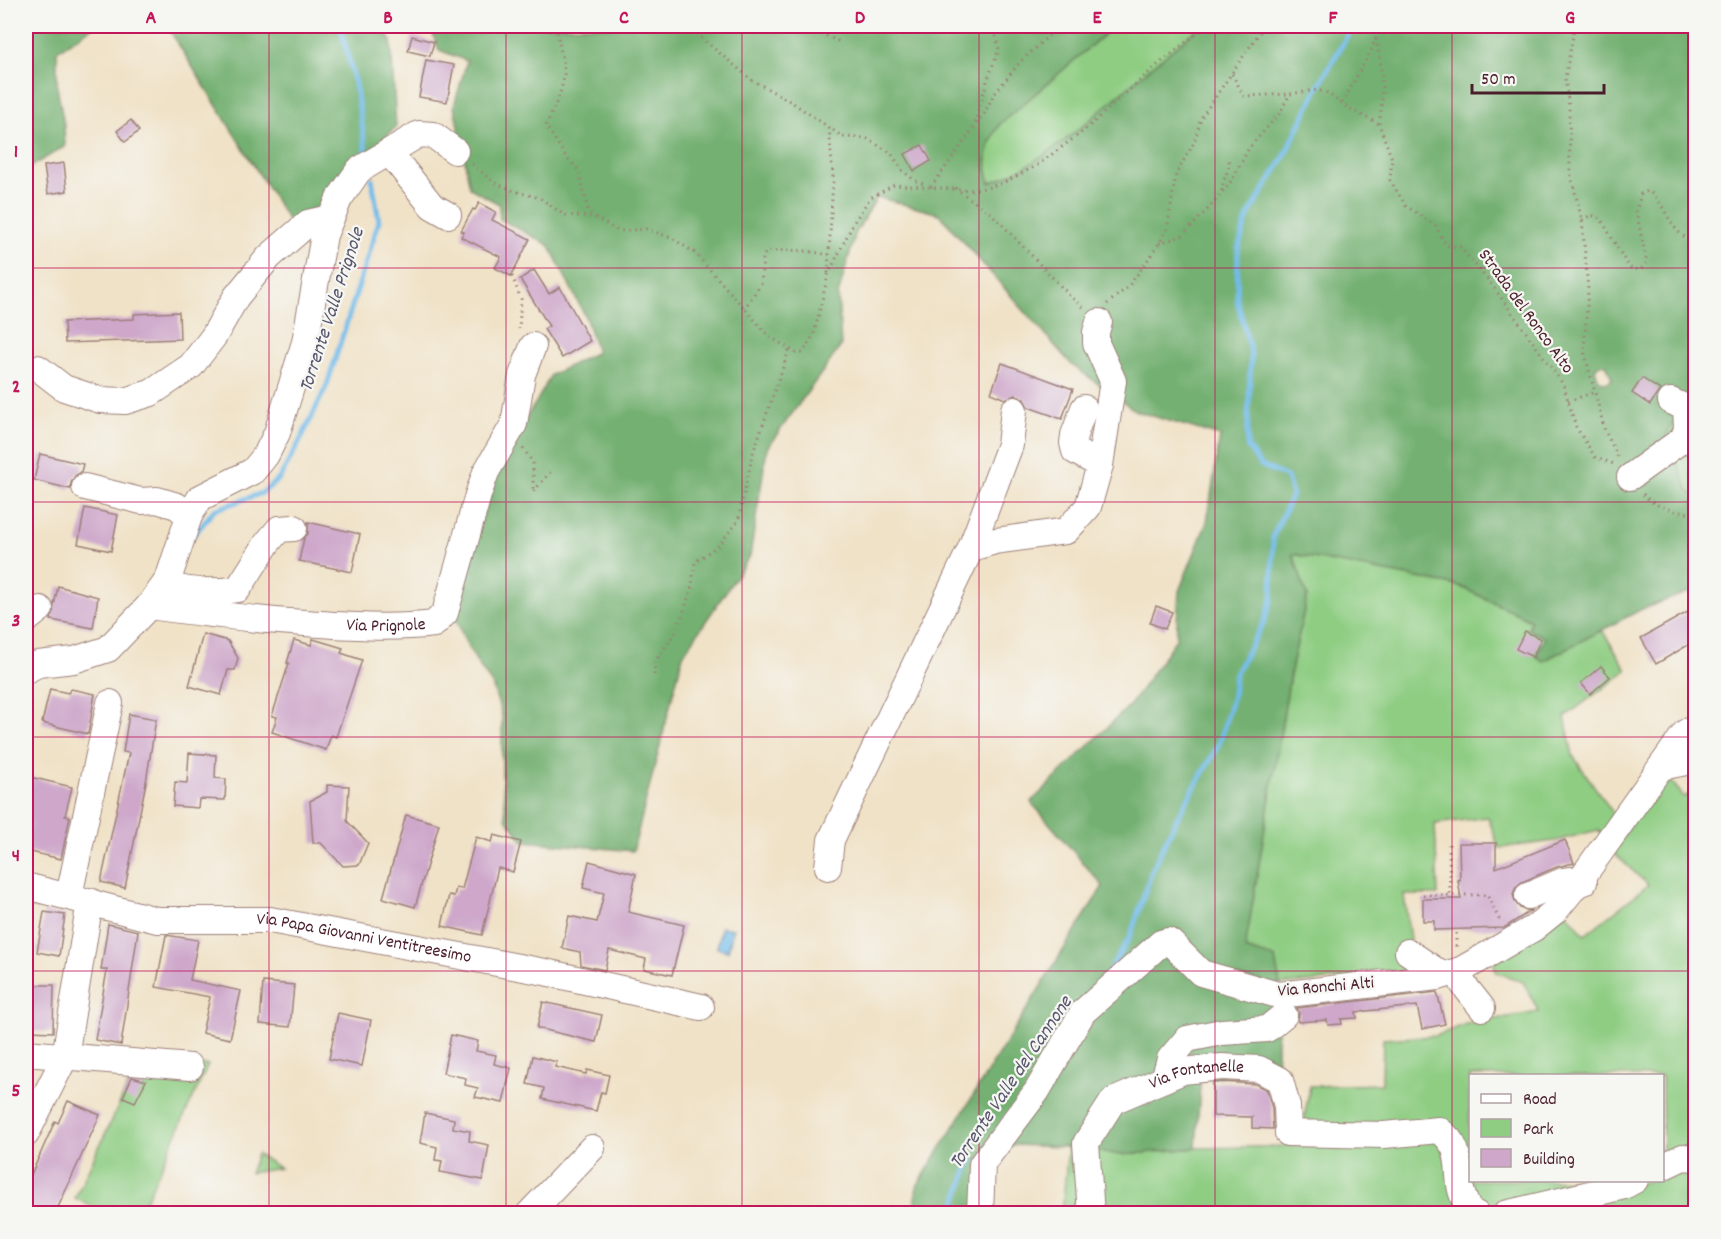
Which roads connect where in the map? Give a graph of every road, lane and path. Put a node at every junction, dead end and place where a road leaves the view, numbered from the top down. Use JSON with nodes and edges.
{"nodes":[{"id":1,"x":557,"y":26,"type":"edge"},
{"id":2,"x":687,"y":26,"type":"edge"},
{"id":3,"x":804,"y":26,"type":"edge"},
{"id":4,"x":993,"y":26,"type":"edge"},
{"id":5,"x":1059,"y":26,"type":"edge"},
{"id":6,"x":1206,"y":26,"type":"edge"},
{"id":7,"x":1264,"y":26,"type":"edge"},
{"id":8,"x":1380,"y":26,"type":"edge"},
{"id":9,"x":1575,"y":26,"type":"edge"},
{"id":10,"x":1376,"y":38,"type":"junction"},
{"id":11,"x":840,"y":42,"type":"dead end"},
{"id":12,"x":1232,"y":74,"type":"junction"},
{"id":13,"x":1290,"y":94,"type":"junction"},
{"id":14,"x":1342,"y":103,"type":"junction"},
{"id":15,"x":1379,"y":124,"type":"junction"},
{"id":16,"x":828,"y":125,"type":"junction"},
{"id":17,"x":974,"y":128,"type":"junction"},
{"id":18,"x":389,"y":152,"type":"junction"},
{"id":19,"x":455,"y":152,"type":"joint"},
{"id":20,"x":1229,"y":159,"type":"dead end"},
{"id":21,"x":931,"y":187,"type":"junction"},
{"id":22,"x":954,"y":187,"type":"junction"},
{"id":23,"x":1222,"y":193,"type":"junction"},
{"id":24,"x":448,"y":215,"type":"dead end"},
{"id":25,"x":594,"y":217,"type":"junction"},
{"id":26,"x":330,"y":218,"type":"junction"},
{"id":27,"x":1582,"y":220,"type":"junction"},
{"id":28,"x":1695,"y":240,"type":"edge"},
{"id":29,"x":1159,"y":243,"type":"junction"},
{"id":30,"x":828,"y":255,"type":"junction"},
{"id":31,"x":828,"y":275,"type":"junction"},
{"id":32,"x":512,"y":276,"type":"dead end"},
{"id":33,"x":744,"y":309,"type":"junction"},
{"id":34,"x":1097,"y":313,"type":"junction"},
{"id":35,"x":526,"y":339,"type":"joint"},
{"id":36,"x":789,"y":350,"type":"junction"},
{"id":37,"x":38,"y":368,"type":"dead end"},
{"id":38,"x":1595,"y":392,"type":"junction"},
{"id":39,"x":1568,"y":400,"type":"junction"},
{"id":40,"x":1671,"y":401,"type":"dead end"},
{"id":41,"x":1084,"y":408,"type":"dead end"},
{"id":42,"x":1014,"y":410,"type":"dead end"},
{"id":43,"x":514,"y":424,"type":"junction"},
{"id":44,"x":1100,"y":465,"type":"junction"},
{"id":45,"x":552,"y":470,"type":"dead end"},
{"id":46,"x":1627,"y":473,"type":"junction"},
{"id":47,"x":86,"y":487,"type":"dead end"},
{"id":48,"x":1695,"y":514,"type":"edge"},
{"id":49,"x":189,"y":516,"type":"junction"},
{"id":50,"x":294,"y":528,"type":"dead end"},
{"id":51,"x":971,"y":548,"type":"junction"},
{"id":52,"x":165,"y":584,"type":"junction"},
{"id":53,"x":149,"y":606,"type":"junction"},
{"id":54,"x":26,"y":670,"type":"edge"},
{"id":55,"x":654,"y":675,"type":"dead end"},
{"id":56,"x":110,"y":703,"type":"dead end"},
{"id":57,"x":1695,"y":726,"type":"edge"},
{"id":58,"x":1695,"y":760,"type":"edge"},
{"id":59,"x":1661,"y":767,"type":"junction"},
{"id":60,"x":1449,"y":844,"type":"dead end"},
{"id":61,"x":828,"y":867,"type":"dead end"},
{"id":62,"x":1584,"y":881,"type":"junction"},
{"id":63,"x":26,"y":886,"type":"edge"},
{"id":64,"x":1424,"y":895,"type":"dead end"},
{"id":65,"x":1450,"y":895,"type":"junction"},
{"id":66,"x":1528,"y":896,"type":"dead end"},
{"id":67,"x":80,"y":899,"type":"junction"},
{"id":68,"x":1510,"y":942,"type":"junction"},
{"id":69,"x":1408,"y":952,"type":"dead end"},
{"id":70,"x":1448,"y":974,"type":"junction"},
{"id":71,"x":701,"y":1007,"type":"dead end"},
{"id":72,"x":1482,"y":1008,"type":"dead end"},
{"id":73,"x":1284,"y":1015,"type":"dead end"},
{"id":74,"x":26,"y":1053,"type":"edge"},
{"id":75,"x":66,"y":1057,"type":"junction"},
{"id":76,"x":190,"y":1067,"type":"dead end"},
{"id":77,"x":1164,"y":1079,"type":"junction"},
{"id":78,"x":26,"y":1134,"type":"edge"},
{"id":79,"x":592,"y":1148,"type":"dead end"},
{"id":80,"x":1695,"y":1158,"type":"edge"},
{"id":81,"x":1664,"y":1166,"type":"edge"},
{"id":82,"x":1631,"y":1182,"type":"edge"},
{"id":83,"x":1605,"y":1190,"type":"junction"},
{"id":84,"x":529,"y":1214,"type":"edge"},
{"id":85,"x":980,"y":1214,"type":"edge"},
{"id":86,"x":1091,"y":1214,"type":"edge"},
{"id":87,"x":1476,"y":1214,"type":"edge"},
{"id":88,"x":1505,"y":1214,"type":"edge"},
{"id":89,"x":1568,"y":1214,"type":"edge"}],
"edges":[{"from":1,"to":25,"type":"path"},
{"from":2,"to":16,"type":"path"},
{"from":3,"to":11,"type":"path"},
{"from":4,"to":17,"type":"path"},
{"from":5,"to":17,"type":"path"},
{"from":6,"to":22,"type":"path"},
{"from":7,"to":12,"type":"path"},
{"from":8,"to":10,"type":"path"},
{"from":9,"to":27,"type":"path"},
{"from":10,"to":14,"type":"path"},
{"from":10,"to":15,"type":"path"},
{"from":12,"to":13,"type":"path"},
{"from":12,"to":29,"type":"path"},
{"from":13,"to":14,"type":"path"},
{"from":13,"to":23,"type":"path"},
{"from":14,"to":15,"type":"path"},
{"from":15,"to":39,"type":"path","name":"Strada del Ronco Alto"},
{"from":16,"to":21,"type":"path"},
{"from":16,"to":30,"type":"path"},
{"from":17,"to":21,"type":"path"},
{"from":18,"to":19,"type":"street"},
{"from":18,"to":24,"type":"street"},
{"from":18,"to":26,"type":"street"},
{"from":19,"to":25,"type":"path"},
{"from":20,"to":23,"type":"path"},
{"from":21,"to":22,"type":"path"},
{"from":21,"to":31,"type":"path"},
{"from":22,"to":34,"type":"path"},
{"from":23,"to":29,"type":"path"},
{"from":25,"to":33,"type":"path"},
{"from":26,"to":37,"type":"street"},
{"from":26,"to":49,"type":"street"},
{"from":27,"to":28,"type":"path"},
{"from":27,"to":38,"type":"path"},
{"from":29,"to":34,"type":"path"},
{"from":30,"to":31,"type":"path"},
{"from":30,"to":33,"type":"path"},
{"from":31,"to":36,"type":"path"},
{"from":32,"to":35,"type":"path"},
{"from":33,"to":36,"type":"path"},
{"from":34,"to":44,"type":"street"},
{"from":35,"to":43,"type":"street","name":"Via Prignole"},
{"from":36,"to":55,"type":"path"},
{"from":38,"to":39,"type":"path"},
{"from":38,"to":46,"type":"path"},
{"from":39,"to":46,"type":"path","name":"Strada del Ronco Alto"},
{"from":40,"to":46,"type":"street"},
{"from":41,"to":44,"type":"street"},
{"from":42,"to":51,"type":"street"},
{"from":43,"to":45,"type":"path"},
{"from":43,"to":53,"type":"street","name":"Via Prignole"},
{"from":44,"to":51,"type":"street"},
{"from":46,"to":48,"type":"path"},
{"from":47,"to":49,"type":"street"},
{"from":49,"to":52,"type":"street"},
{"from":50,"to":52,"type":"street"},
{"from":51,"to":61,"type":"street"},
{"from":52,"to":53,"type":"street"},
{"from":53,"to":54,"type":"street"},
{"from":56,"to":67,"type":"street"},
{"from":57,"to":59,"type":"street","name":"Via Ronchi Alti"},
{"from":58,"to":59,"type":"street"},
{"from":59,"to":62,"type":"street","name":"Via Ronchi Alti"},
{"from":60,"to":65,"type":"path"},
{"from":62,"to":66,"type":"street"},
{"from":62,"to":68,"type":"street","name":"Via Ronchi Alti"},
{"from":63,"to":67,"type":"street","name":"Via Papa Giovanni Ventitreesimo"},
{"from":64,"to":65,"type":"path"},
{"from":65,"to":68,"type":"path"},
{"from":67,"to":71,"type":"street","name":"Via Papa Giovanni Ventitreesimo"},
{"from":67,"to":75,"type":"street"},
{"from":68,"to":70,"type":"street","name":"Via Ronchi Alti"},
{"from":69,"to":70,"type":"street"},
{"from":70,"to":72,"type":"street"},
{"from":70,"to":85,"type":"street","name":"Via Ronchi Alti"},
{"from":73,"to":77,"type":"street"},
{"from":74,"to":75,"type":"street"},
{"from":75,"to":76,"type":"street"},
{"from":75,"to":78,"type":"street"},
{"from":77,"to":86,"type":"street","name":"Via Fontanelle"},
{"from":77,"to":87,"type":"street","name":"Via Fontanelle"},
{"from":79,"to":84,"type":"street"},
{"from":80,"to":81,"type":"street"},
{"from":82,"to":83,"type":"street"},
{"from":83,"to":88,"type":"street"},
{"from":83,"to":89,"type":"street"}]}
